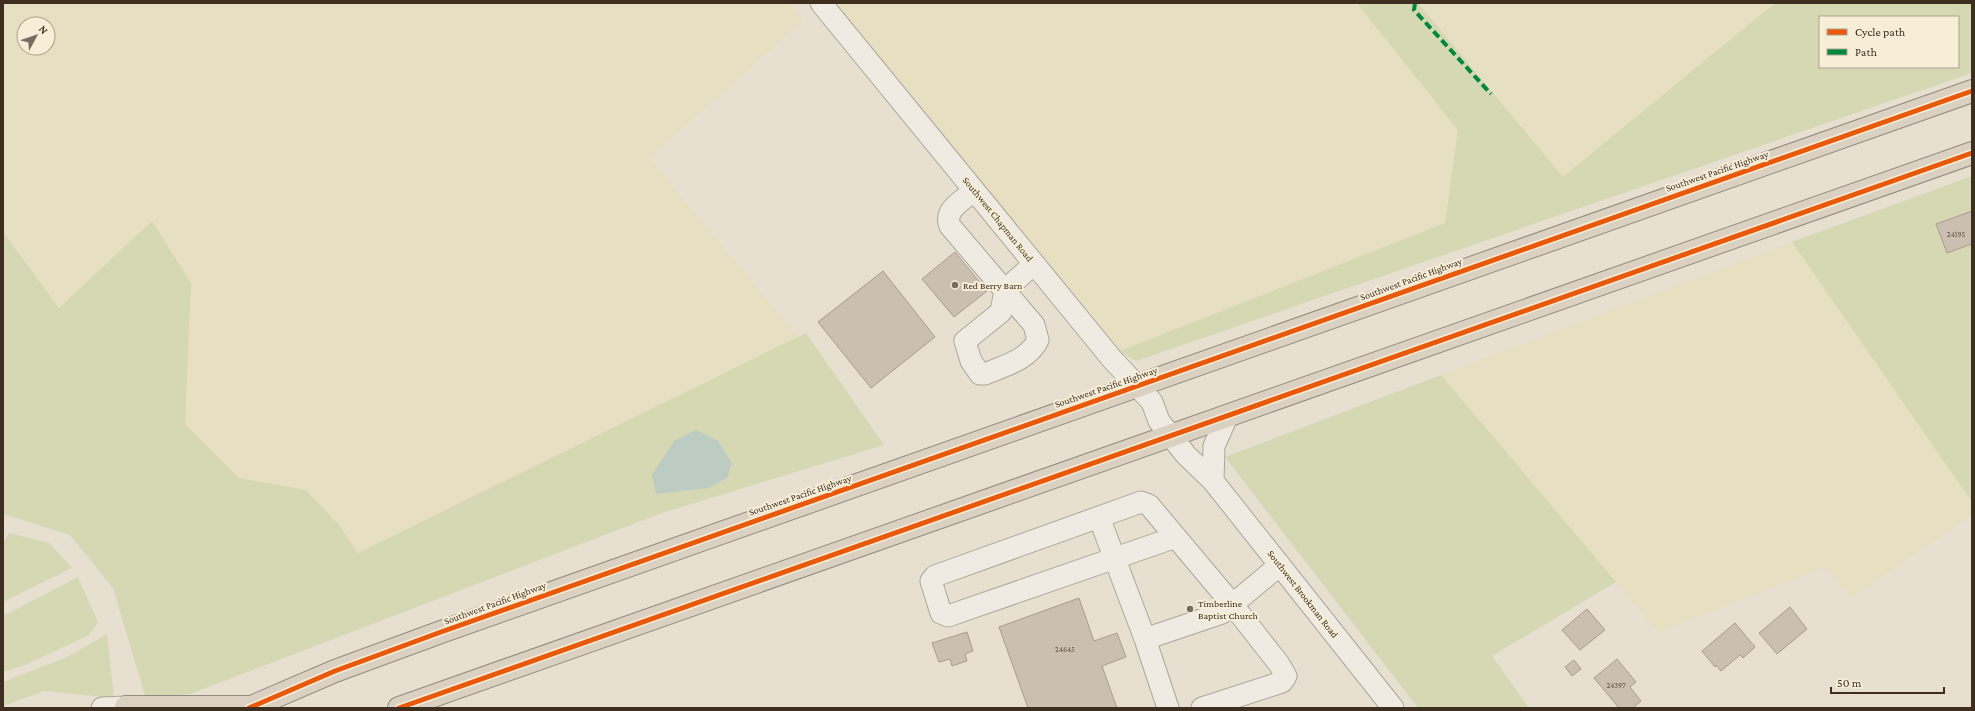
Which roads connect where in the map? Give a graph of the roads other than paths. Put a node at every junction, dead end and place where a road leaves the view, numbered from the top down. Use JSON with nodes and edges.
{"nodes":[{"id":1,"x":821,"y":3,"type":"edge"},
{"id":2,"x":1972,"y":91,"type":"edge"},
{"id":3,"x":1972,"y":153,"type":"edge"},
{"id":4,"x":974,"y":190,"type":"junction"},
{"id":5,"x":1034,"y":264,"type":"junction"},
{"id":6,"x":1137,"y":386,"type":"junction"},
{"id":7,"x":1227,"y":417,"type":"junction"},
{"id":8,"x":1171,"y":436,"type":"junction"},
{"id":9,"x":1213,"y":481,"type":"junction"},
{"id":10,"x":1099,"y":517,"type":"junction"},
{"id":11,"x":1176,"y":537,"type":"junction"},
{"id":12,"x":1114,"y":559,"type":"junction"},
{"id":13,"x":1280,"y":565,"type":"junction"},
{"id":14,"x":1232,"y":604,"type":"junction"},
{"id":15,"x":1146,"y":639,"type":"junction"},
{"id":16,"x":126,"y":707,"type":"edge"},
{"id":17,"x":102,"y":708,"type":"edge"},
{"id":18,"x":250,"y":708,"type":"edge"},
{"id":19,"x":399,"y":708,"type":"edge"},
{"id":20,"x":1168,"y":708,"type":"edge"},
{"id":21,"x":1202,"y":708,"type":"edge"},
{"id":22,"x":1393,"y":708,"type":"edge"}],
"edges":[{"from":1,"to":4,"type":"street","name":"Southwest Chapman Road"},
{"from":2,"to":6,"type":"highway","name":"Southwest Pacific Highway"},
{"from":3,"to":7,"type":"highway"},
{"from":4,"to":5,"type":"street","name":"Southwest Chapman Road"},
{"from":4,"to":5,"type":"street"},
{"from":5,"to":6,"type":"street","name":"Southwest Chapman Road"},
{"from":6,"to":8,"type":"street","name":"Southwest Chapman Road"},
{"from":6,"to":18,"type":"highway","name":"Southwest Pacific Highway"},
{"from":7,"to":8,"type":"highway"},
{"from":7,"to":9,"type":"street"},
{"from":8,"to":9,"type":"street","name":"Southwest Brookman Road"},
{"from":8,"to":19,"type":"highway"},
{"from":9,"to":13,"type":"street","name":"Southwest Brookman Road"},
{"from":10,"to":11,"type":"street"},
{"from":10,"to":12,"type":"street"},
{"from":10,"to":12,"type":"street"},
{"from":11,"to":12,"type":"street"},
{"from":11,"to":14,"type":"street"},
{"from":12,"to":15,"type":"street"},
{"from":13,"to":14,"type":"street"},
{"from":13,"to":22,"type":"street","name":"Southwest Brookman Road"},
{"from":14,"to":15,"type":"street"},
{"from":14,"to":21,"type":"street"},
{"from":15,"to":20,"type":"street"},
{"from":16,"to":17,"type":"street"},
{"from":16,"to":18,"type":"highway"}]}
